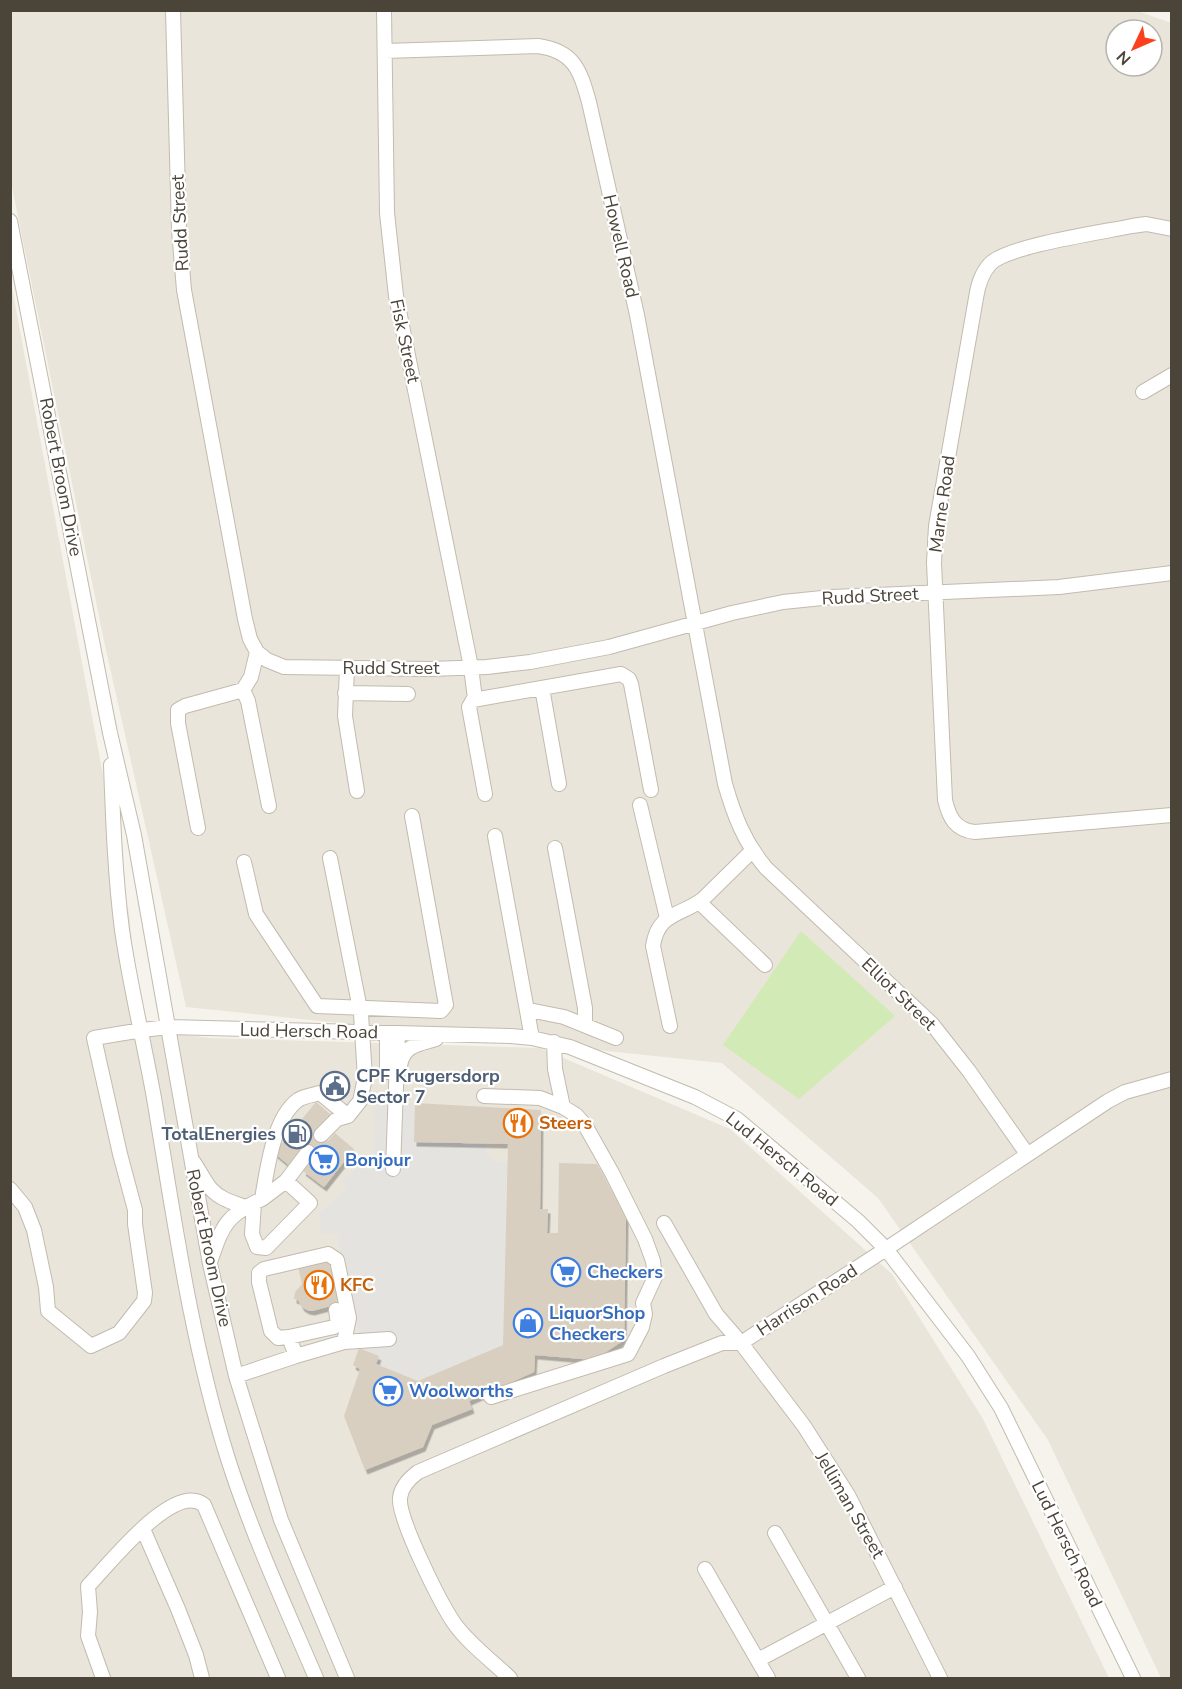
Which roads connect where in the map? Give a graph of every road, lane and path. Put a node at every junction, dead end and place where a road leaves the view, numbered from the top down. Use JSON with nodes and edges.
{"nodes":[{"id":1,"x":173,"y":10,"type":"edge"},
{"id":2,"x":384,"y":10,"type":"edge"},
{"id":3,"x":385,"y":51,"type":"junction"},
{"id":4,"x":10,"y":221,"type":"edge"},
{"id":5,"x":1172,"y":229,"type":"edge"},
{"id":6,"x":1172,"y":375,"type":"edge"},
{"id":7,"x":1143,"y":392,"type":"dead end"},
{"id":8,"x":1172,"y":573,"type":"edge"},
{"id":9,"x":935,"y":593,"type":"junction"},
{"id":10,"x":695,"y":623,"type":"junction"},
{"id":11,"x":257,"y":652,"type":"junction"},
{"id":12,"x":471,"y":667,"type":"junction"},
{"id":13,"x":347,"y":668,"type":"junction"},
{"id":14,"x":542,"y":688,"type":"junction"},
{"id":15,"x":243,"y":690,"type":"junction"},
{"id":16,"x":345,"y":693,"type":"junction"},
{"id":17,"x":408,"y":694,"type":"dead end"},
{"id":18,"x":475,"y":699,"type":"junction"},
{"id":19,"x":110,"y":733,"type":"junction"},
{"id":20,"x":560,"y":784,"type":"dead end"},
{"id":21,"x":651,"y":790,"type":"dead end"},
{"id":22,"x":357,"y":791,"type":"dead end"},
{"id":23,"x":485,"y":794,"type":"dead end"},
{"id":24,"x":268,"y":806,"type":"dead end"},
{"id":25,"x":640,"y":806,"type":"dead end"},
{"id":26,"x":412,"y":816,"type":"dead end"},
{"id":27,"x":1172,"y":816,"type":"edge"},
{"id":28,"x":198,"y":828,"type":"dead end"},
{"id":29,"x":495,"y":836,"type":"dead end"},
{"id":30,"x":555,"y":848,"type":"dead end"},
{"id":31,"x":753,"y":851,"type":"junction"},
{"id":32,"x":330,"y":858,"type":"dead end"},
{"id":33,"x":244,"y":862,"type":"dead end"},
{"id":34,"x":699,"y":902,"type":"junction"},
{"id":35,"x":667,"y":918,"type":"junction"},
{"id":36,"x":765,"y":965,"type":"dead end"},
{"id":37,"x":360,"y":1008,"type":"junction"},
{"id":38,"x":529,"y":1010,"type":"junction"},
{"id":39,"x":585,"y":1025,"type":"junction"},
{"id":40,"x":670,"y":1026,"type":"dead end"},
{"id":41,"x":169,"y":1027,"type":"junction"},
{"id":42,"x":142,"y":1030,"type":"junction"},
{"id":43,"x":363,"y":1033,"type":"junction"},
{"id":44,"x":392,"y":1033,"type":"junction"},
{"id":45,"x":457,"y":1034,"type":"junction"},
{"id":46,"x":532,"y":1038,"type":"junction"},
{"id":47,"x":616,"y":1038,"type":"dead end"},
{"id":48,"x":554,"y":1042,"type":"junction"},
{"id":49,"x":1172,"y":1079,"type":"edge"},
{"id":50,"x":484,"y":1096,"type":"dead end"},
{"id":51,"x":563,"y":1107,"type":"junction"},
{"id":52,"x":394,"y":1113,"type":"junction"},
{"id":53,"x":348,"y":1116,"type":"junction"},
{"id":54,"x":321,"y":1135,"type":"dead end"},
{"id":55,"x":308,"y":1152,"type":"dead end"},
{"id":56,"x":1027,"y":1154,"type":"junction"},
{"id":57,"x":191,"y":1159,"type":"junction"},
{"id":58,"x":393,"y":1169,"type":"dead end"},
{"id":59,"x":286,"y":1181,"type":"junction"},
{"id":60,"x":10,"y":1189,"type":"edge"},
{"id":61,"x":254,"y":1203,"type":"junction"},
{"id":62,"x":664,"y":1223,"type":"dead end"},
{"id":63,"x":886,"y":1249,"type":"junction"},
{"id":64,"x":210,"y":1264,"type":"junction"},
{"id":65,"x":336,"y":1310,"type":"dead end"},
{"id":66,"x":288,"y":1337,"type":"junction"},
{"id":67,"x":389,"y":1339,"type":"dead end"},
{"id":68,"x":344,"y":1342,"type":"junction"},
{"id":69,"x":741,"y":1342,"type":"junction"},
{"id":70,"x":296,"y":1356,"type":"junction"},
{"id":71,"x":236,"y":1376,"type":"junction"},
{"id":72,"x":491,"y":1397,"type":"dead end"},
{"id":73,"x":143,"y":1529,"type":"junction"},
{"id":74,"x":775,"y":1533,"type":"dead end"},
{"id":75,"x":705,"y":1569,"type":"dead end"},
{"id":76,"x":895,"y":1587,"type":"junction"},
{"id":77,"x":826,"y":1623,"type":"junction"},
{"id":78,"x":758,"y":1660,"type":"junction"},
{"id":79,"x":103,"y":1678,"type":"edge"},
{"id":80,"x":202,"y":1678,"type":"edge"},
{"id":81,"x":279,"y":1678,"type":"edge"},
{"id":82,"x":316,"y":1678,"type":"edge"},
{"id":83,"x":347,"y":1678,"type":"edge"},
{"id":84,"x":510,"y":1678,"type":"edge"},
{"id":85,"x":768,"y":1678,"type":"edge"},
{"id":86,"x":858,"y":1678,"type":"edge"},
{"id":87,"x":940,"y":1678,"type":"edge"},
{"id":88,"x":1133,"y":1678,"type":"edge"}],
"edges":[{"from":1,"to":11,"type":"street","name":"Rudd Street"},
{"from":2,"to":3,"type":"street","name":"Fisk Street"},
{"from":3,"to":10,"type":"street","name":"Howell Road"},
{"from":3,"to":12,"type":"street","name":"Fisk Street"},
{"from":4,"to":19,"type":"street","name":"Robert Broom Drive"},
{"from":5,"to":9,"type":"street","name":"Marne Road"},
{"from":6,"to":7,"type":"street"},
{"from":8,"to":9,"type":"street","name":"Rudd Street"},
{"from":9,"to":10,"type":"street","name":"Rudd Street"},
{"from":9,"to":27,"type":"street","name":"Marne Road"},
{"from":10,"to":12,"type":"street","name":"Rudd Street"},
{"from":10,"to":31,"type":"street","name":"Elliot Street"},
{"from":11,"to":13,"type":"street","name":"Rudd Street"},
{"from":11,"to":15,"type":"street"},
{"from":12,"to":13,"type":"street","name":"Rudd Street"},
{"from":12,"to":18,"type":"street","name":"Fisk Street"},
{"from":13,"to":16,"type":"street"},
{"from":14,"to":18,"type":"street"},
{"from":14,"to":20,"type":"street"},
{"from":14,"to":21,"type":"street"},
{"from":15,"to":24,"type":"street"},
{"from":15,"to":28,"type":"street"},
{"from":16,"to":17,"type":"street"},
{"from":16,"to":22,"type":"street"},
{"from":18,"to":23,"type":"street","name":"Fisk Street"},
{"from":19,"to":41,"type":"street","name":"Robert Broom Drive"},
{"from":19,"to":42,"type":"street","name":"Robert Broom Drive"},
{"from":25,"to":35,"type":"street"},
{"from":26,"to":37,"type":"street"},
{"from":29,"to":38,"type":"street"},
{"from":30,"to":39,"type":"street"},
{"from":31,"to":34,"type":"street"},
{"from":31,"to":56,"type":"street","name":"Elliot Street"},
{"from":32,"to":37,"type":"street"},
{"from":33,"to":37,"type":"street"},
{"from":34,"to":35,"type":"street"},
{"from":34,"to":36,"type":"street"},
{"from":35,"to":40,"type":"street"},
{"from":37,"to":43,"type":"street"},
{"from":38,"to":39,"type":"street"},
{"from":38,"to":46,"type":"street"},
{"from":39,"to":47,"type":"street"},
{"from":41,"to":42,"type":"street","name":"Lud Hersch Road"},
{"from":41,"to":43,"type":"street","name":"Lud Hersch Road"},
{"from":41,"to":57,"type":"street","name":"Robert Broom Drive"},
{"from":42,"to":60,"type":"street","name":"Lud Hersch Road"},
{"from":42,"to":82,"type":"street","name":"Robert Broom Drive"},
{"from":43,"to":44,"type":"street","name":"Lud Hersch Road"},
{"from":43,"to":53,"type":"street"},
{"from":44,"to":45,"type":"street","name":"Lud Hersch Road"},
{"from":44,"to":52,"type":"street"},
{"from":45,"to":46,"type":"street","name":"Lud Hersch Road"},
{"from":45,"to":52,"type":"street"},
{"from":46,"to":48,"type":"street","name":"Lud Hersch Road"},
{"from":48,"to":51,"type":"street"},
{"from":48,"to":63,"type":"street","name":"Lud Hersch Road"},
{"from":49,"to":56,"type":"street","name":"Harrison Road"},
{"from":50,"to":51,"type":"street"},
{"from":51,"to":72,"type":"street"},
{"from":52,"to":58,"type":"street"},
{"from":53,"to":54,"type":"street"},
{"from":53,"to":61,"type":"street"},
{"from":55,"to":59,"type":"street"},
{"from":56,"to":63,"type":"street","name":"Harrison Road"},
{"from":57,"to":61,"type":"street"},
{"from":57,"to":64,"type":"street","name":"Robert Broom Drive"},
{"from":59,"to":61,"type":"street"},
{"from":59,"to":61,"type":"street"},
{"from":61,"to":64,"type":"street"},
{"from":62,"to":69,"type":"street","name":"Jelliman Street"},
{"from":63,"to":69,"type":"street","name":"Harrison Road"},
{"from":63,"to":88,"type":"street","name":"Lud Hersch Road"},
{"from":64,"to":71,"type":"street","name":"Robert Broom Drive"},
{"from":65,"to":66,"type":"street"},
{"from":66,"to":68,"type":"street"},
{"from":66,"to":70,"type":"street"},
{"from":67,"to":68,"type":"street"},
{"from":68,"to":70,"type":"street"},
{"from":69,"to":76,"type":"street","name":"Jelliman Street"},
{"from":69,"to":84,"type":"street","name":"Harrison Road"},
{"from":70,"to":71,"type":"street"},
{"from":71,"to":83,"type":"street","name":"Robert Broom Drive"},
{"from":73,"to":79,"type":"street"},
{"from":73,"to":80,"type":"street"},
{"from":73,"to":81,"type":"street"},
{"from":74,"to":77,"type":"street"},
{"from":75,"to":78,"type":"street"},
{"from":76,"to":77,"type":"street"},
{"from":76,"to":87,"type":"street","name":"Jelliman Street"},
{"from":77,"to":78,"type":"street"},
{"from":77,"to":86,"type":"street"},
{"from":78,"to":85,"type":"street"}]}
